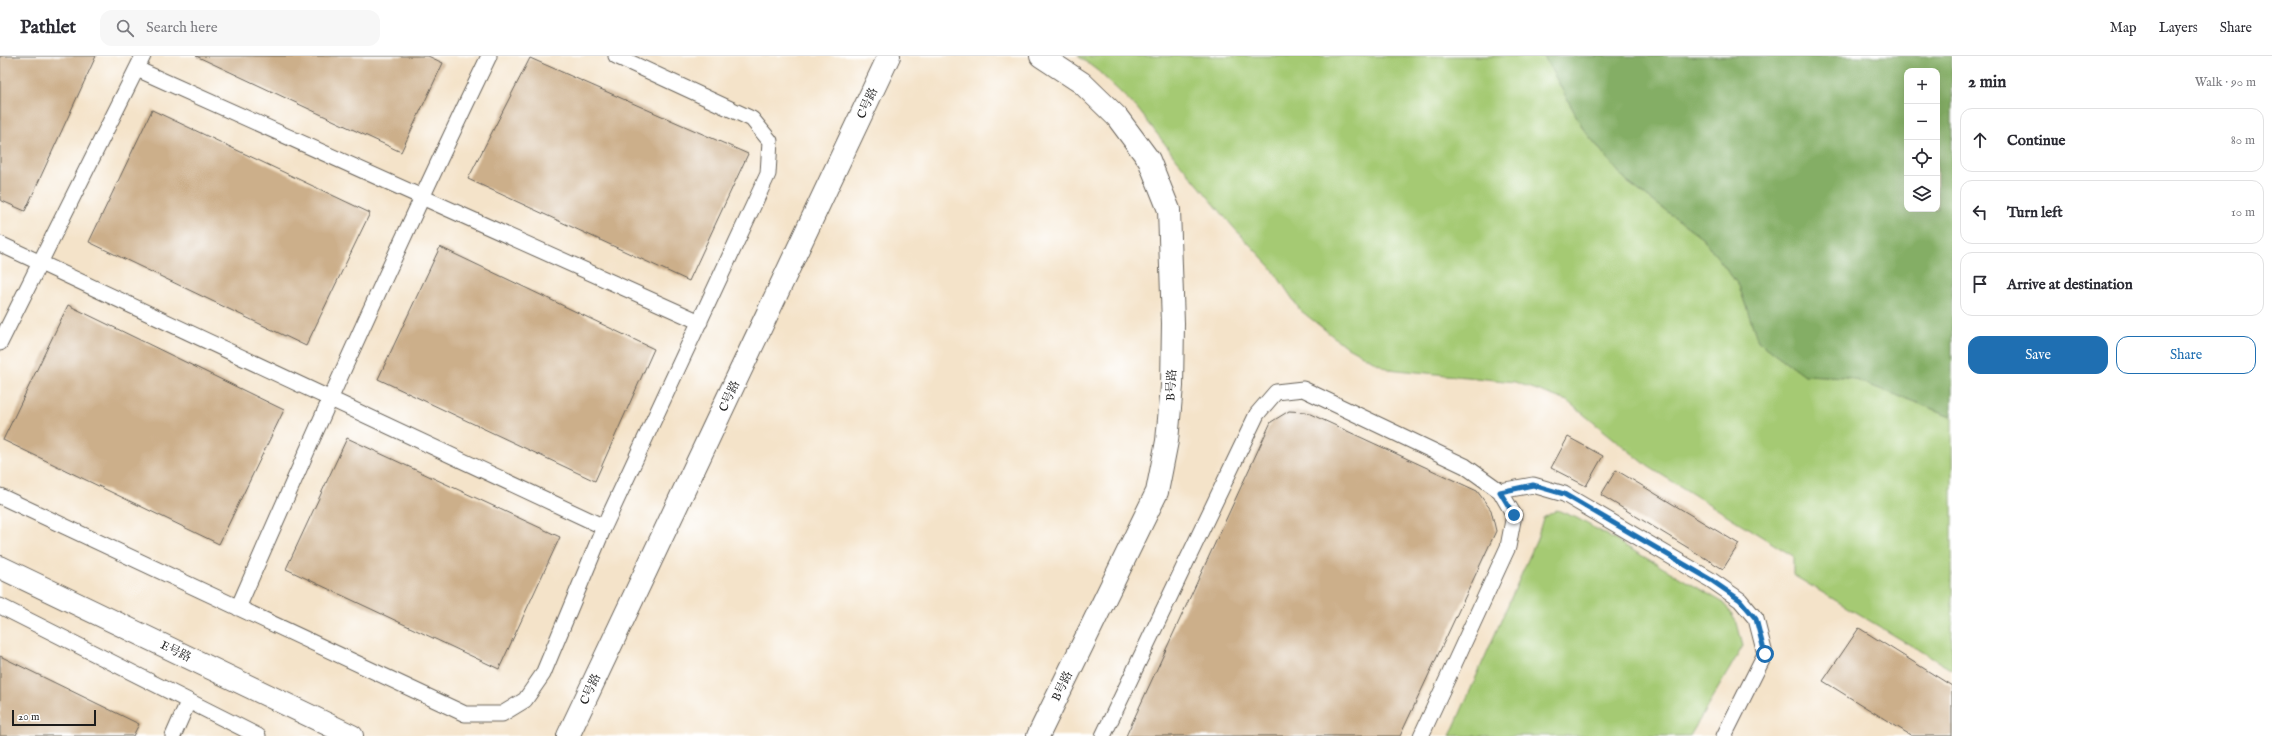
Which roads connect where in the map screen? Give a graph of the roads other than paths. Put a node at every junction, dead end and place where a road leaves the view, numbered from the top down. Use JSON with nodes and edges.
{"nodes":[{"id":1,"x":489,"y":56,"type":"edge"},
{"id":2,"x":616,"y":56,"type":"edge"},
{"id":3,"x":889,"y":56,"type":"edge"},
{"id":4,"x":1041,"y":56,"type":"edge"},
{"id":5,"x":140,"y":63,"type":"edge"},
{"id":6,"x":421,"y":196,"type":"junction"},
{"id":7,"x":0,"y":244,"type":"edge"},
{"id":8,"x":39,"y":263,"type":"junction"},
{"id":9,"x":700,"y":322,"type":"junction"},
{"id":10,"x":0,"y":343,"type":"edge"},
{"id":11,"x":329,"y":398,"type":"junction"},
{"id":12,"x":1500,"y":492,"type":"junction"},
{"id":13,"x":0,"y":496,"type":"edge"},
{"id":14,"x":604,"y":527,"type":"junction"},
{"id":15,"x":0,"y":567,"type":"edge"},
{"id":16,"x":0,"y":606,"type":"edge"},
{"id":17,"x":238,"y":608,"type":"junction"},
{"id":18,"x":188,"y":702,"type":"junction"},
{"id":19,"x":173,"y":736,"type":"edge"},
{"id":20,"x":258,"y":736,"type":"edge"},
{"id":21,"x":352,"y":736,"type":"edge"},
{"id":22,"x":568,"y":736,"type":"edge"},
{"id":23,"x":1038,"y":736,"type":"edge"},
{"id":24,"x":1103,"y":736,"type":"edge"},
{"id":25,"x":1421,"y":736,"type":"edge"},
{"id":26,"x":1724,"y":736,"type":"edge"}],
"edges":[{"from":1,"to":6,"type":"lane"},
{"from":2,"to":9,"type":"lane"},
{"from":3,"to":22,"type":"street","name":"C号路"},
{"from":4,"to":23,"type":"street","name":"B号路"},
{"from":5,"to":6,"type":"lane"},
{"from":5,"to":8,"type":"lane"},
{"from":6,"to":9,"type":"lane"},
{"from":6,"to":11,"type":"lane"},
{"from":7,"to":8,"type":"lane"},
{"from":8,"to":10,"type":"lane"},
{"from":8,"to":11,"type":"lane"},
{"from":9,"to":14,"type":"lane"},
{"from":11,"to":14,"type":"lane"},
{"from":11,"to":17,"type":"lane"},
{"from":12,"to":24,"type":"lane"},
{"from":12,"to":25,"type":"lane"},
{"from":12,"to":26,"type":"lane"},
{"from":13,"to":17,"type":"lane"},
{"from":14,"to":17,"type":"lane"},
{"from":15,"to":21,"type":"street","name":"E号路"},
{"from":16,"to":18,"type":"lane"},
{"from":18,"to":19,"type":"lane"},
{"from":18,"to":20,"type":"lane"}]}
